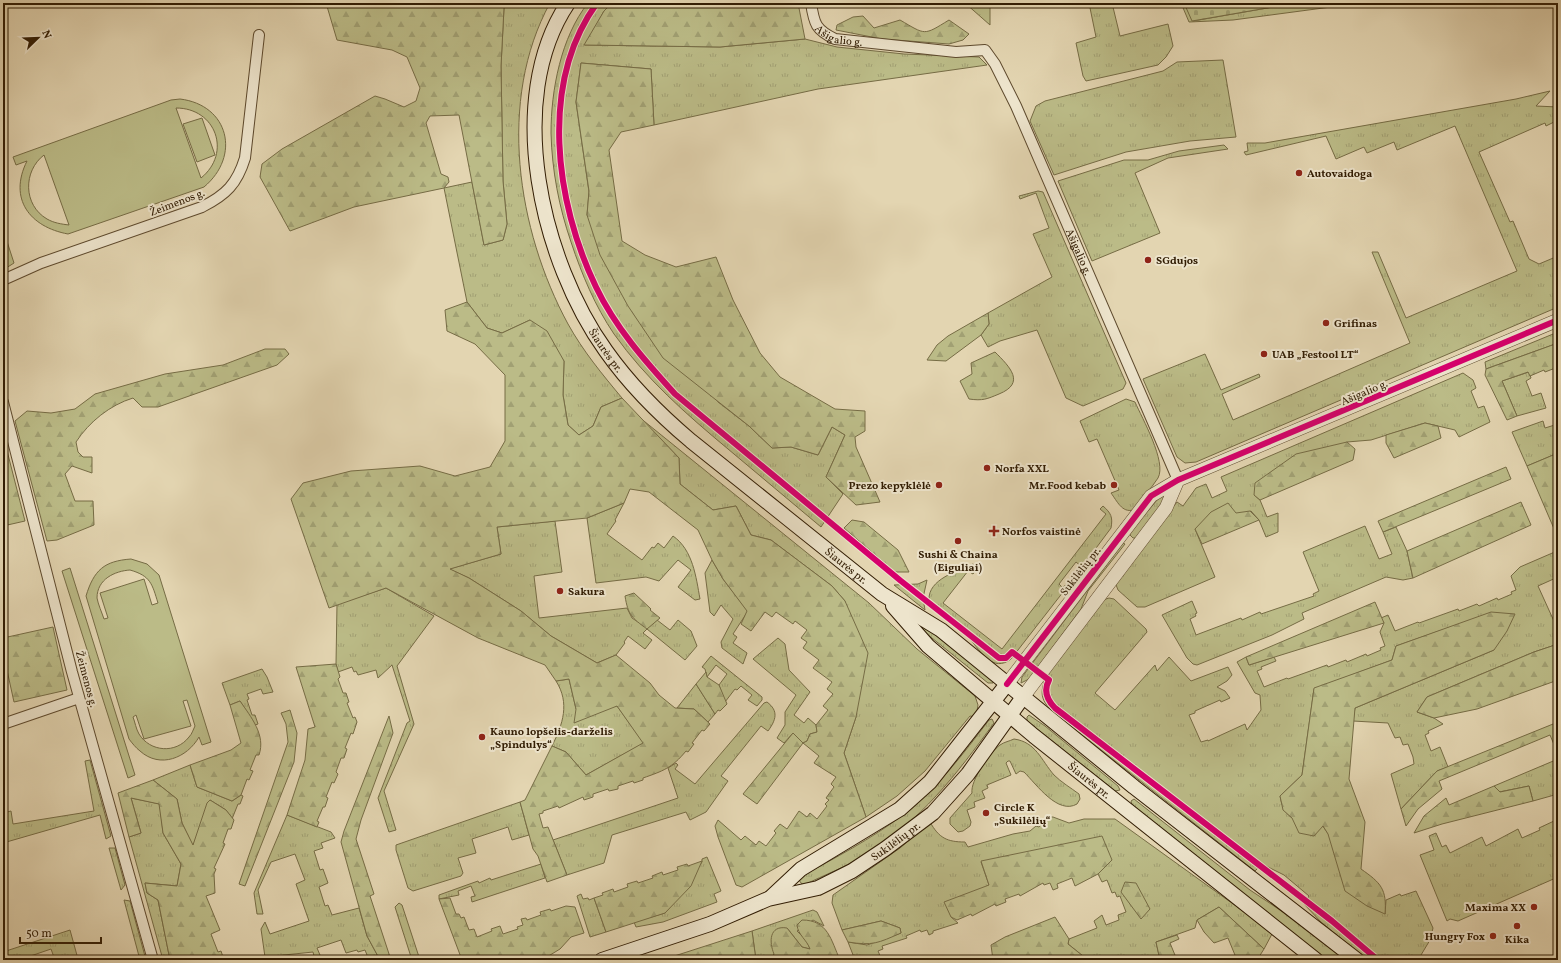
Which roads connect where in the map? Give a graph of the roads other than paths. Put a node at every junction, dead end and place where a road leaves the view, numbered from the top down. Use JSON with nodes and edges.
{"nodes":[{"id":1,"x":568,"y":3,"type":"edge"},
{"id":2,"x":811,"y":3,"type":"edge"},
{"id":3,"x":259,"y":35,"type":"dead end"},
{"id":4,"x":3,"y":280,"type":"edge"},
{"id":5,"x":1558,"y":320,"type":"edge"},
{"id":6,"x":3,"y":402,"type":"edge"},
{"id":7,"x":1178,"y":480,"type":"junction"},
{"id":8,"x":882,"y":594,"type":"junction"},
{"id":9,"x":1007,"y":684,"type":"junction"},
{"id":10,"x":1023,"y":697,"type":"junction"},
{"id":11,"x":79,"y":698,"type":"junction"},
{"id":12,"x":995,"y":701,"type":"junction"},
{"id":13,"x":1010,"y":715,"type":"junction"},
{"id":14,"x":3,"y":724,"type":"edge"},
{"id":15,"x":1134,"y":787,"type":"junction"},
{"id":16,"x":1120,"y":805,"type":"junction"},
{"id":17,"x":768,"y":899,"type":"junction"},
{"id":18,"x":153,"y":960,"type":"edge"},
{"id":19,"x":602,"y":960,"type":"edge"},
{"id":20,"x":1316,"y":960,"type":"edge"},
{"id":21,"x":1357,"y":960,"type":"edge"}],
"edges":[{"from":1,"to":8,"type":"main road","name":"Šiaurės pr."},
{"from":2,"to":7,"type":"street","name":"Ašigalio g."},
{"from":3,"to":4,"type":"street","name":"Žeimenos g."},
{"from":5,"to":7,"type":"street","name":"Ašigalio g."},
{"from":6,"to":11,"type":"street","name":"Žeimenos g."},
{"from":7,"to":9,"type":"street","name":"Sukilėlių pr."},
{"from":7,"to":10,"type":"street","name":"Sukilėlių pr."},
{"from":8,"to":9,"type":"main road","name":"Šiaurės pr."},
{"from":8,"to":12,"type":"main road","name":"Šiaurės pr."},
{"from":9,"to":10,"type":"main road","name":"Šiaurės pr."},
{"from":9,"to":12,"type":"main road","name":"Sukilėlių pr."},
{"from":10,"to":13,"type":"main road","name":"Sukilėlių pr."},
{"from":10,"to":15,"type":"main road","name":"Šiaurės pr."},
{"from":11,"to":14,"type":"street"},
{"from":11,"to":18,"type":"street","name":"Žeimenos g."},
{"from":12,"to":13,"type":"main road","name":"Šiaurės pr."},
{"from":12,"to":17,"type":"main road","name":"Sukilėlių pr."},
{"from":13,"to":16,"type":"main road","name":"Šiaurės pr."},
{"from":13,"to":17,"type":"main road","name":"Sukilėlių pr."},
{"from":15,"to":16,"type":"main road","name":"Šiaurės pr."},
{"from":15,"to":21,"type":"main road","name":"Šiaurės pr."},
{"from":16,"to":20,"type":"main road","name":"Šiaurės pr."},
{"from":17,"to":19,"type":"main road","name":"Sukilėlių pr."}]}
